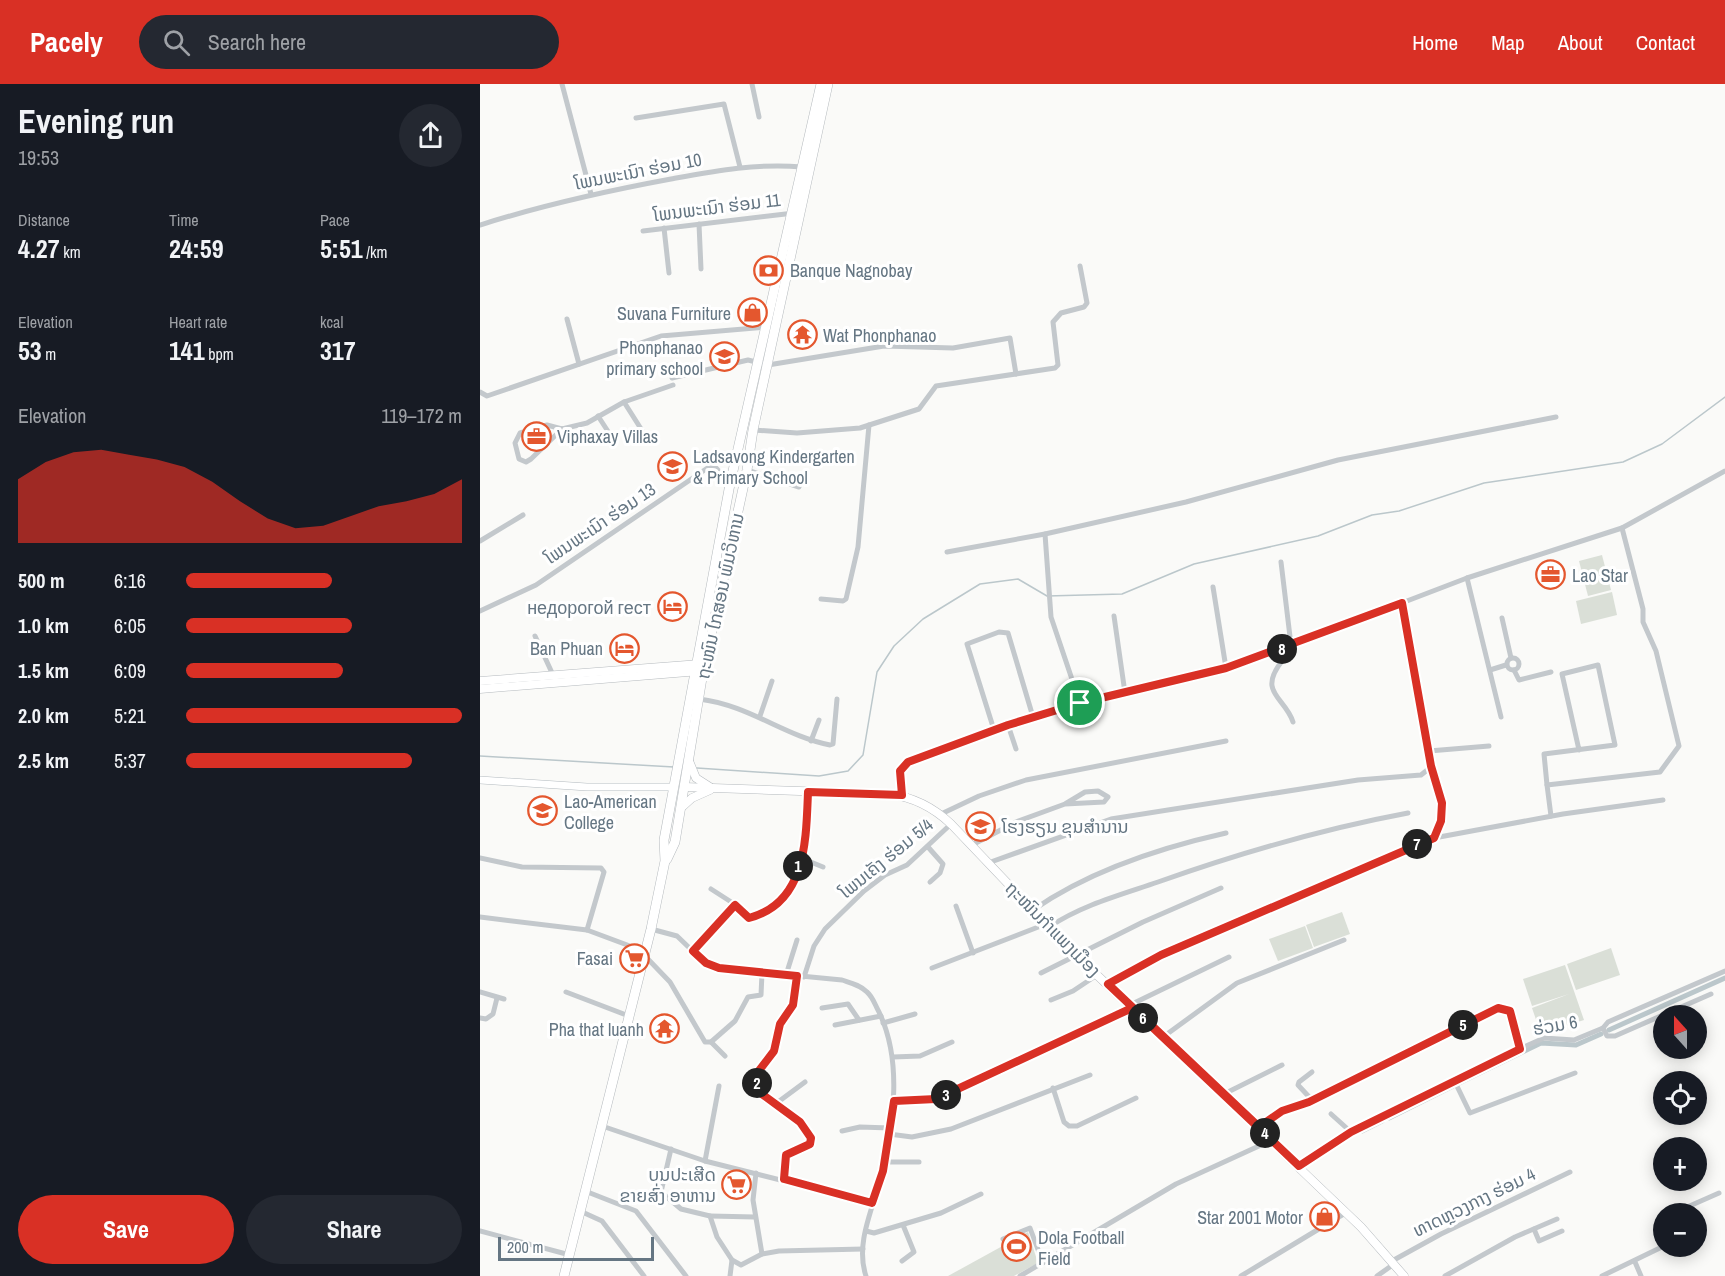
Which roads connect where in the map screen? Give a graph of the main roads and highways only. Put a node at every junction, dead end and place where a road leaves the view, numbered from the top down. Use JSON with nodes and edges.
{"nodes":[{"id":1,"x":821,"y":84,"type":"edge"},
{"id":2,"x":828,"y":84,"type":"edge"},
{"id":3,"x":699,"y":668,"type":"junction"},
{"id":4,"x":480,"y":681,"type":"edge"},
{"id":5,"x":480,"y":689,"type":"edge"},
{"id":6,"x":686,"y":756,"type":"junction"},
{"id":7,"x":682,"y":780,"type":"junction"},
{"id":8,"x":714,"y":789,"type":"junction"},
{"id":9,"x":682,"y":807,"type":"junction"},
{"id":10,"x":665,"y":861,"type":"junction"},
{"id":11,"x":569,"y":1259,"type":"junction"},
{"id":12,"x":564,"y":1276,"type":"edge"},
{"id":13,"x":569,"y":1276,"type":"edge"},
{"id":14,"x":1404,"y":1276,"type":"edge"}],
"edges":[{"from":1,"to":3,"type":"highway","name":"ຖະໜົນ ໄກສອນ ພົມວິຫານ"},
{"from":2,"to":3,"type":"highway","name":"ຖະໜົນ ໄກສອນ ພົມວິຫານ"},
{"from":3,"to":4,"type":"main road"},
{"from":3,"to":5,"type":"main road"},
{"from":3,"to":6,"type":"highway","name":"ຖະໜົນ ໄກສອນ ພົມວິຫານ"},
{"from":3,"to":6,"type":"highway","name":"ຖະໜົນ ໄກສອນ ພົມວິຫານ"},
{"from":6,"to":7,"type":"highway","name":"ຖະໜົນ ໄກສອນ ພົມວິຫານ"},
{"from":6,"to":8,"type":"main road"},
{"from":7,"to":8,"type":"main road","name":"ຖະໜົນກຳແພງເມືອງ"},
{"from":7,"to":9,"type":"highway","name":"ຖະໜົນ ໄກສອນ ພົມວິຫານ"},
{"from":7,"to":10,"type":"highway","name":"ຖະໜົນ ໄກສອນ ພົມວິຫານ"},
{"from":8,"to":9,"type":"main road"},
{"from":8,"to":14,"type":"main road","name":"ຖະໜົນກຳແພງເມືອງ"},
{"from":9,"to":10,"type":"highway","name":"ຖະໜົນ ໄກສອນ ພົມວິຫານ"},
{"from":10,"to":11,"type":"highway","name":"ຖະໜົນ ໄກສອນ ພົມວິຫານ"},
{"from":11,"to":12,"type":"highway","name":"ຖະໜົນ ໄກສອນ ພົມວິຫານ"},
{"from":11,"to":13,"type":"highway","name":"ຖະໜົນ ໄກສອນ ພົມວິຫານ"}]}
